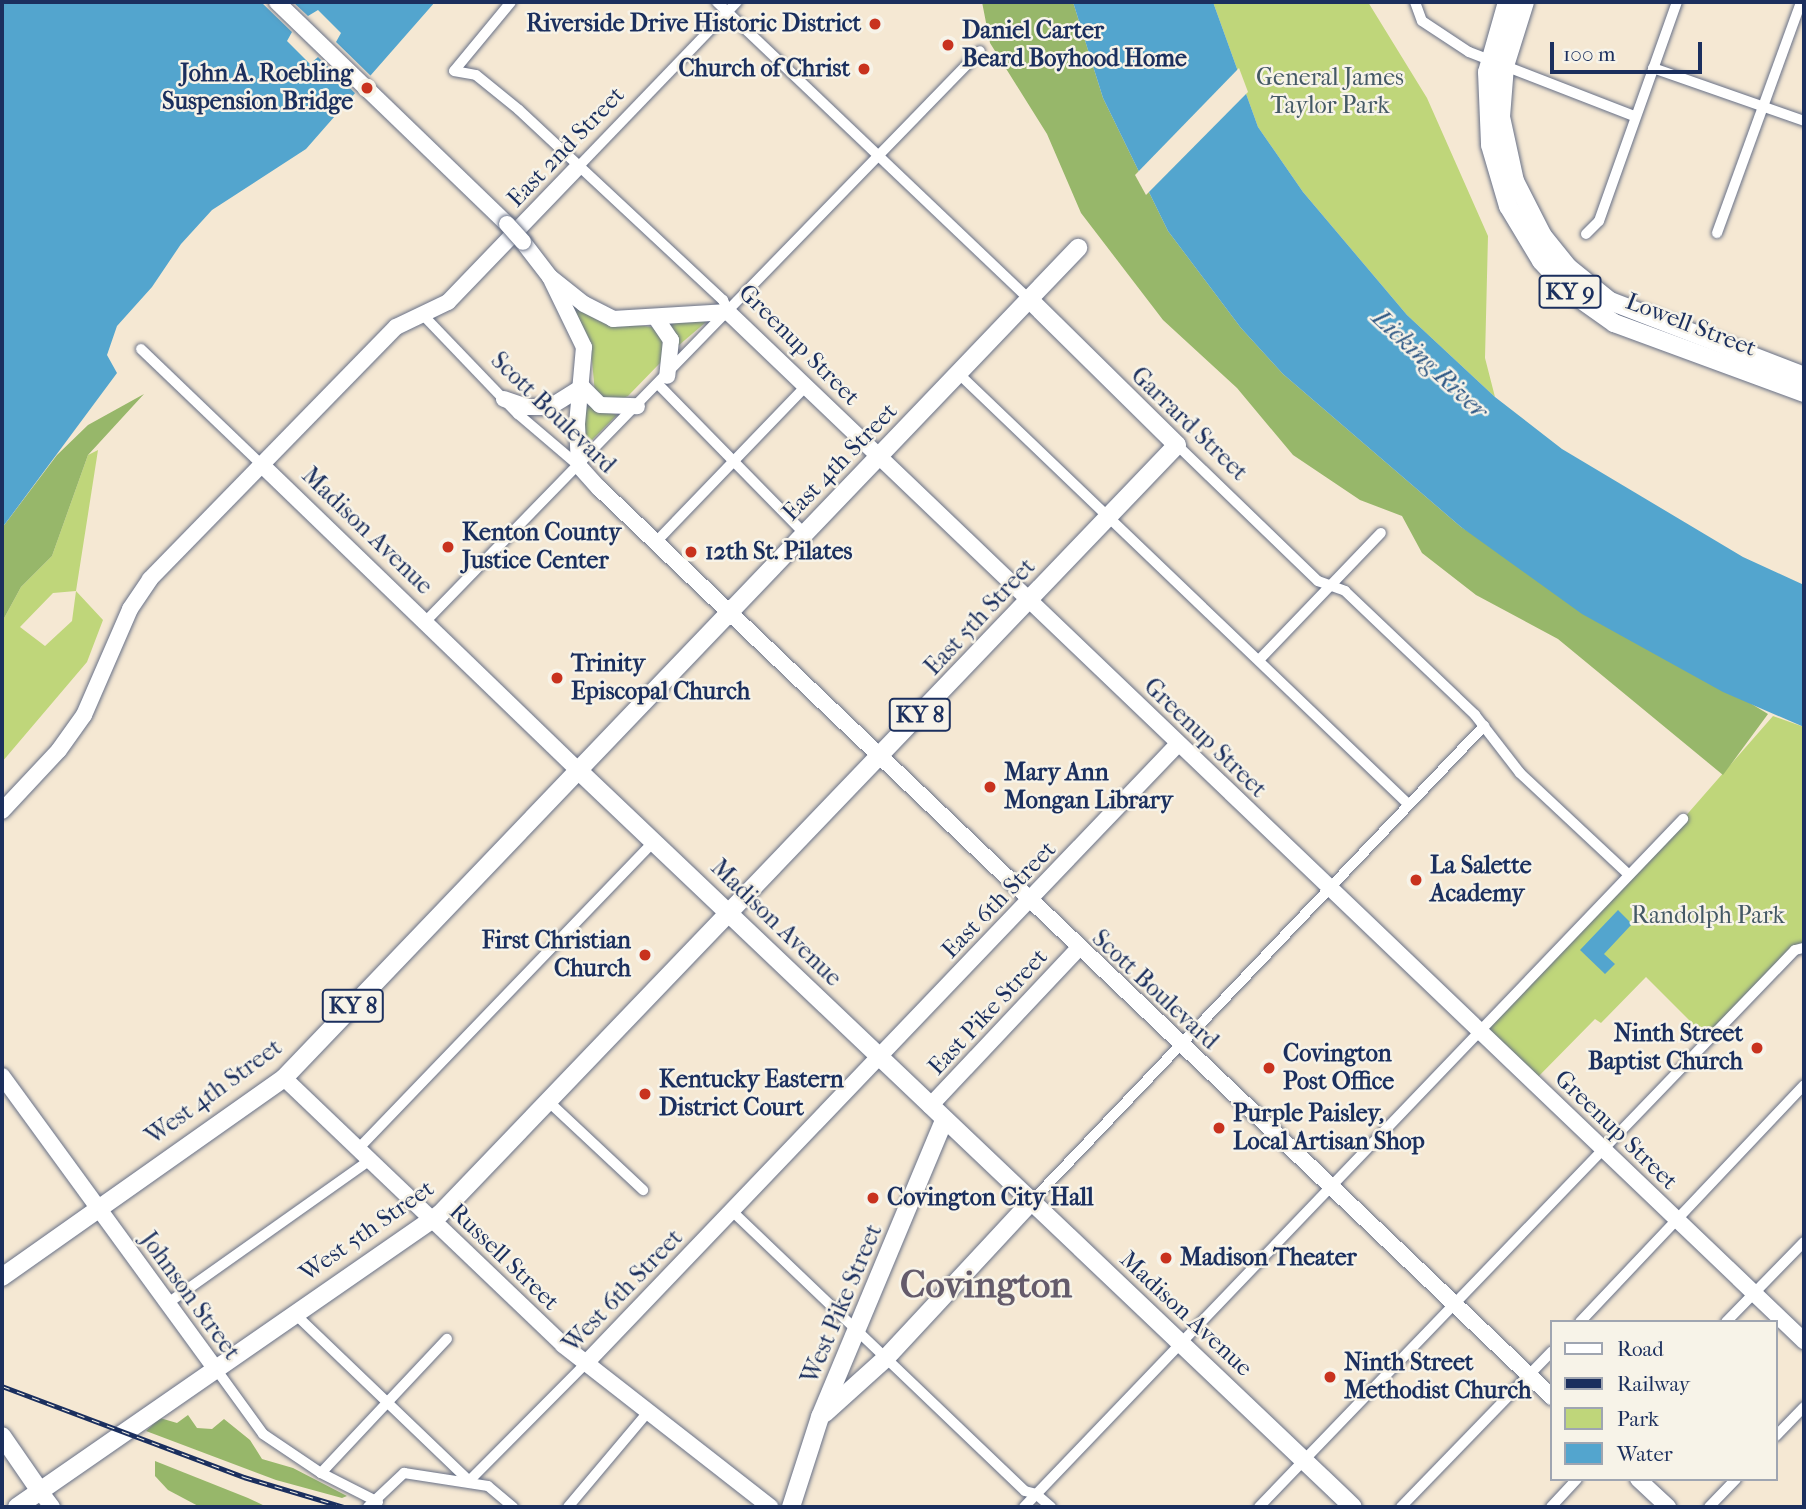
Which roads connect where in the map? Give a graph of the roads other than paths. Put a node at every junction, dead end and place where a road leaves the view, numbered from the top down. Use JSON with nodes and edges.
{"nodes":[{"id":1,"x":277,"y":2,"type":"edge"},
{"id":2,"x":511,"y":2,"type":"edge"},
{"id":3,"x":717,"y":2,"type":"edge"},
{"id":4,"x":737,"y":2,"type":"edge"},
{"id":5,"x":1415,"y":2,"type":"edge"},
{"id":6,"x":1507,"y":2,"type":"edge"},
{"id":7,"x":1525,"y":2,"type":"edge"},
{"id":8,"x":1678,"y":2,"type":"edge"},
{"id":9,"x":1801,"y":2,"type":"edge"},
{"id":10,"x":727,"y":12,"type":"junction"},
{"id":11,"x":980,"y":51,"type":"dead end"},
{"id":12,"x":1497,"y":62,"type":"junction"},
{"id":13,"x":1654,"y":68,"type":"junction"},
{"id":14,"x":1763,"y":107,"type":"junction"},
{"id":15,"x":1634,"y":116,"type":"junction"},
{"id":16,"x":1804,"y":121,"type":"edge"},
{"id":17,"x":877,"y":156,"type":"junction"},
{"id":18,"x":578,"y":167,"type":"junction"},
{"id":19,"x":1717,"y":233,"type":"dead end"},
{"id":20,"x":1586,"y":234,"type":"dead end"},
{"id":21,"x":1078,"y":248,"type":"dead end"},
{"id":22,"x":550,"y":277,"type":"junction"},
{"id":23,"x":1030,"y":300,"type":"junction"},
{"id":24,"x":728,"y":312,"type":"junction"},
{"id":25,"x":422,"y":314,"type":"junction"},
{"id":26,"x":656,"y":318,"type":"junction"},
{"id":27,"x":141,"y":349,"type":"dead end"},
{"id":28,"x":959,"y":374,"type":"junction"},
{"id":29,"x":1804,"y":376,"type":"edge"},
{"id":30,"x":662,"y":380,"type":"junction"},
{"id":31,"x":807,"y":385,"type":"junction"},
{"id":32,"x":582,"y":387,"type":"junction"},
{"id":33,"x":1804,"y":393,"type":"edge"},
{"id":34,"x":504,"y":399,"type":"junction"},
{"id":35,"x":637,"y":407,"type":"junction"},
{"id":36,"x":1177,"y":445,"type":"junction"},
{"id":37,"x":879,"y":457,"type":"junction"},
{"id":38,"x":732,"y":461,"type":"junction"},
{"id":39,"x":262,"y":464,"type":"junction"},
{"id":40,"x":579,"y":466,"type":"junction"},
{"id":41,"x":1109,"y":517,"type":"junction"},
{"id":42,"x":1381,"y":533,"type":"dead end"},
{"id":43,"x":805,"y":534,"type":"junction"},
{"id":44,"x":654,"y":544,"type":"junction"},
{"id":45,"x":1332,"y":584,"type":"junction"},
{"id":46,"x":1029,"y":600,"type":"junction"},
{"id":47,"x":729,"y":612,"type":"junction"},
{"id":48,"x":425,"y":622,"type":"junction"},
{"id":49,"x":1259,"y":660,"type":"junction"},
{"id":50,"x":1484,"y":726,"type":"junction"},
{"id":51,"x":1178,"y":744,"type":"junction"},
{"id":52,"x":880,"y":757,"type":"junction"},
{"id":53,"x":578,"y":770,"type":"junction"},
{"id":54,"x":1408,"y":804,"type":"junction"},
{"id":55,"x":2,"y":811,"type":"edge"},
{"id":56,"x":1683,"y":819,"type":"dead end"},
{"id":57,"x":654,"y":841,"type":"junction"},
{"id":58,"x":1629,"y":875,"type":"junction"},
{"id":59,"x":1329,"y":887,"type":"junction"},
{"id":60,"x":1029,"y":901,"type":"junction"},
{"id":61,"x":730,"y":912,"type":"junction"},
{"id":62,"x":1078,"y":948,"type":"junction"},
{"id":63,"x":1800,"y":949,"type":"edge"},
{"id":64,"x":1479,"y":1031,"type":"junction"},
{"id":65,"x":1179,"y":1044,"type":"junction"},
{"id":66,"x":880,"y":1055,"type":"junction"},
{"id":67,"x":2,"y":1076,"type":"edge"},
{"id":68,"x":284,"y":1078,"type":"junction"},
{"id":69,"x":1804,"y":1085,"type":"edge"},
{"id":70,"x":549,"y":1102,"type":"junction"},
{"id":71,"x":930,"y":1106,"type":"junction"},
{"id":72,"x":944,"y":1121,"type":"junction"},
{"id":73,"x":1602,"y":1149,"type":"junction"},
{"id":74,"x":364,"y":1154,"type":"junction"},
{"id":75,"x":1331,"y":1186,"type":"junction"},
{"id":76,"x":643,"y":1190,"type":"dead end"},
{"id":77,"x":1030,"y":1203,"type":"junction"},
{"id":78,"x":97,"y":1207,"type":"junction"},
{"id":79,"x":732,"y":1212,"type":"junction"},
{"id":80,"x":431,"y":1219,"type":"junction"},
{"id":81,"x":1676,"y":1219,"type":"junction"},
{"id":82,"x":1804,"y":1242,"type":"edge"},
{"id":83,"x":2,"y":1277,"type":"edge"},
{"id":84,"x":1754,"y":1293,"type":"junction"},
{"id":85,"x":1453,"y":1302,"type":"junction"},
{"id":86,"x":168,"y":1303,"type":"junction"},
{"id":87,"x":294,"y":1313,"type":"junction"},
{"id":88,"x":1582,"y":1320,"type":"edge"},
{"id":89,"x":1728,"y":1320,"type":"edge"},
{"id":90,"x":856,"y":1332,"type":"junction"},
{"id":91,"x":447,"y":1339,"type":"dead end"},
{"id":92,"x":1804,"y":1341,"type":"edge"},
{"id":93,"x":1180,"y":1343,"type":"junction"},
{"id":94,"x":1550,"y":1352,"type":"edge"},
{"id":95,"x":885,"y":1359,"type":"junction"},
{"id":96,"x":586,"y":1363,"type":"junction"},
{"id":97,"x":216,"y":1369,"type":"junction"},
{"id":98,"x":1529,"y":1375,"type":"junction"},
{"id":99,"x":1550,"y":1395,"type":"edge"},
{"id":100,"x":386,"y":1402,"type":"junction"},
{"id":101,"x":1804,"y":1407,"type":"edge"},
{"id":102,"x":648,"y":1412,"type":"junction"},
{"id":103,"x":820,"y":1417,"type":"junction"},
{"id":104,"x":1778,"y":1434,"type":"edge"},
{"id":105,"x":2,"y":1436,"type":"edge"},
{"id":106,"x":1304,"y":1461,"type":"junction"},
{"id":107,"x":321,"y":1473,"type":"junction"},
{"id":108,"x":469,"y":1481,"type":"junction"},
{"id":109,"x":1575,"y":1481,"type":"edge"},
{"id":110,"x":1640,"y":1481,"type":"edge"},
{"id":111,"x":1733,"y":1481,"type":"edge"},
{"id":112,"x":40,"y":1491,"type":"junction"},
{"id":113,"x":1037,"y":1493,"type":"junction"},
{"id":114,"x":374,"y":1505,"type":"edge"},
{"id":115,"x":508,"y":1506,"type":"edge"},
{"id":116,"x":17,"y":1507,"type":"edge"},
{"id":117,"x":52,"y":1507,"type":"edge"},
{"id":118,"x":568,"y":1507,"type":"edge"},
{"id":119,"x":770,"y":1507,"type":"edge"},
{"id":120,"x":791,"y":1507,"type":"edge"},
{"id":121,"x":1024,"y":1507,"type":"edge"},
{"id":122,"x":1051,"y":1507,"type":"edge"},
{"id":123,"x":1259,"y":1507,"type":"edge"},
{"id":124,"x":1353,"y":1507,"type":"edge"},
{"id":125,"x":1401,"y":1507,"type":"edge"},
{"id":126,"x":1550,"y":1507,"type":"edge"},
{"id":127,"x":1668,"y":1507,"type":"edge"},
{"id":128,"x":1709,"y":1507,"type":"edge"}],
"edges":[{"from":1,"to":22,"type":"main road","bridge":true},
{"from":2,"to":18,"type":"street","name":"Greenup Street"},
{"from":3,"to":10,"type":"street","name":"Garrard Street"},
{"from":4,"to":10,"type":"street","name":"East 2nd Street"},
{"from":5,"to":12,"type":"street"},
{"from":6,"to":12,"type":"main road","number":"KY 9"},
{"from":7,"to":12,"type":"main road","number":"KY 9"},
{"from":8,"to":13,"type":"street"},
{"from":9,"to":14,"type":"street"},
{"from":10,"to":17,"type":"street","name":"Garrard Street"},
{"from":10,"to":18,"type":"street","name":"East 2nd Street"},
{"from":11,"to":17,"type":"street"},
{"from":12,"to":15,"type":"street"},
{"from":12,"to":29,"type":"main road","name":"Lowell Street","number":"KY 9"},
{"from":12,"to":33,"type":"main road","name":"Lowell Street","number":"KY 9"},
{"from":13,"to":14,"type":"street"},
{"from":13,"to":15,"type":"street"},
{"from":14,"to":16,"type":"street"},
{"from":14,"to":19,"type":"street"},
{"from":15,"to":20,"type":"street"},
{"from":17,"to":23,"type":"street","name":"Garrard Street"},
{"from":17,"to":24,"type":"street"},
{"from":18,"to":24,"type":"street","name":"Greenup Street"},
{"from":18,"to":25,"type":"main road","name":"East 2nd Street"},
{"from":21,"to":23,"type":"main road","name":"East 4th Street","number":"KY 8"},
{"from":22,"to":26,"type":"main road"},
{"from":22,"to":32,"type":"main road"},
{"from":23,"to":28,"type":"main road","name":"East 4th Street","number":"KY 8"},
{"from":23,"to":36,"type":"main road","name":"Garrard Street"},
{"from":24,"to":26,"type":"main road"},
{"from":24,"to":30,"type":"street"},
{"from":24,"to":31,"type":"main road","name":"Greenup Street"},
{"from":25,"to":34,"type":"street","name":"Scott Boulevard"},
{"from":25,"to":39,"type":"main road","name":"East 2nd Street"},
{"from":26,"to":30,"type":"main road"},
{"from":27,"to":39,"type":"street","name":"Madison Avenue"},
{"from":28,"to":37,"type":"main road","name":"East 4th Street","number":"KY 8"},
{"from":28,"to":41,"type":"street"},
{"from":30,"to":35,"type":"street"},
{"from":30,"to":38,"type":"street"},
{"from":31,"to":37,"type":"main road","name":"Greenup Street"},
{"from":31,"to":38,"type":"street"},
{"from":32,"to":34,"type":"main road"},
{"from":32,"to":35,"type":"main road"},
{"from":32,"to":40,"type":"main road"},
{"from":34,"to":40,"type":"street","name":"Scott Boulevard"},
{"from":35,"to":40,"type":"street"},
{"from":36,"to":41,"type":"main road","name":"East 5th Street","number":"KY 8"},
{"from":36,"to":45,"type":"street","name":"Garrard Street"},
{"from":37,"to":43,"type":"main road","name":"East 4th Street","number":"KY 8"},
{"from":37,"to":46,"type":"main road","name":"Greenup Street"},
{"from":38,"to":43,"type":"street"},
{"from":38,"to":44,"type":"street"},
{"from":39,"to":48,"type":"main road","name":"Madison Avenue"},
{"from":39,"to":55,"type":"main road","name":"East 2nd Street"},
{"from":40,"to":44,"type":"main road","name":"Scott Boulevard"},
{"from":40,"to":48,"type":"street"},
{"from":41,"to":46,"type":"main road","name":"East 5th Street","number":"KY 8"},
{"from":41,"to":49,"type":"street"},
{"from":42,"to":45,"type":"street"},
{"from":43,"to":47,"type":"main road","name":"East 4th Street","number":"KY 8"},
{"from":44,"to":47,"type":"main road","name":"Scott Boulevard"},
{"from":45,"to":49,"type":"street"},
{"from":45,"to":50,"type":"street","name":"Garrard Street"},
{"from":46,"to":51,"type":"main road","name":"Greenup Street"},
{"from":46,"to":52,"type":"main road","name":"East 5th Street","number":"KY 8"},
{"from":47,"to":52,"type":"main road","name":"Scott Boulevard"},
{"from":47,"to":53,"type":"main road","name":"East 4th Street","number":"KY 8"},
{"from":48,"to":53,"type":"main road","name":"Madison Avenue"},
{"from":49,"to":54,"type":"street"},
{"from":50,"to":54,"type":"street"},
{"from":50,"to":58,"type":"street","name":"Garrard Street"},
{"from":51,"to":59,"type":"main road","name":"Greenup Street"},
{"from":51,"to":60,"type":"main road","name":"East 6th Street"},
{"from":52,"to":60,"type":"main road","name":"Scott Boulevard"},
{"from":52,"to":61,"type":"main road","name":"East 5th Street","number":"KY 8"},
{"from":53,"to":57,"type":"main road","name":"Madison Avenue"},
{"from":53,"to":68,"type":"main road","name":"West 4th Street","number":"KY 8"},
{"from":54,"to":59,"type":"street"},
{"from":56,"to":58,"type":"street"},
{"from":57,"to":61,"type":"main road","name":"Madison Avenue"},
{"from":57,"to":74,"type":"street"},
{"from":58,"to":64,"type":"street"},
{"from":59,"to":64,"type":"main road","name":"Greenup Street"},
{"from":59,"to":65,"type":"street"},
{"from":60,"to":62,"type":"main road","name":"Scott Boulevard"},
{"from":60,"to":66,"type":"main road","name":"East 6th Street"},
{"from":61,"to":66,"type":"main road","name":"Madison Avenue"},
{"from":61,"to":70,"type":"main road","name":"West 5th Street","number":"KY 8"},
{"from":62,"to":65,"type":"main road","name":"Scott Boulevard"},
{"from":62,"to":71,"type":"main road","name":"East Pike Street"},
{"from":63,"to":73,"type":"street"},
{"from":64,"to":73,"type":"main road","name":"Greenup Street"},
{"from":64,"to":75,"type":"street"},
{"from":65,"to":75,"type":"main road","name":"Scott Boulevard"},
{"from":65,"to":77,"type":"street"},
{"from":66,"to":71,"type":"main road","name":"Madison Avenue"},
{"from":66,"to":79,"type":"main road","name":"West 6th Street"},
{"from":67,"to":78,"type":"main road","name":"Johnson Street"},
{"from":68,"to":74,"type":"main road","name":"Russell Street"},
{"from":68,"to":78,"type":"main road","name":"West 4th Street","number":"KY 8"},
{"from":69,"to":81,"type":"street"},
{"from":70,"to":76,"type":"street"},
{"from":70,"to":80,"type":"main road","name":"West 5th Street","number":"KY 8"},
{"from":71,"to":72,"type":"main road","name":"Madison Avenue"},
{"from":72,"to":77,"type":"main road","name":"Madison Avenue"},
{"from":72,"to":90,"type":"main road","name":"West Pike Street"},
{"from":73,"to":81,"type":"main road","name":"Greenup Street"},
{"from":73,"to":85,"type":"street"},
{"from":74,"to":80,"type":"main road","name":"Russell Street"},
{"from":74,"to":86,"type":"street"},
{"from":75,"to":85,"type":"main road","name":"Scott Boulevard"},
{"from":75,"to":93,"type":"street"},
{"from":77,"to":93,"type":"main road","name":"Madison Avenue"},
{"from":77,"to":95,"type":"main road"},
{"from":78,"to":83,"type":"main road","name":"West 4th Street","number":"KY 8"},
{"from":78,"to":86,"type":"main road","name":"Johnson Street"},
{"from":79,"to":90,"type":"street"},
{"from":79,"to":96,"type":"main road","name":"West 6th Street"},
{"from":80,"to":87,"type":"main road","name":"West 5th Street","number":"KY 8"},
{"from":80,"to":96,"type":"main road","name":"Russell Street"},
{"from":81,"to":84,"type":"main road","name":"Greenup Street"},
{"from":81,"to":88,"type":"street"},
{"from":82,"to":84,"type":"street"},
{"from":84,"to":89,"type":"street"},
{"from":84,"to":92,"type":"main road","name":"Greenup Street"},
{"from":85,"to":98,"type":"main road","name":"Scott Boulevard"},
{"from":85,"to":106,"type":"street"},
{"from":86,"to":97,"type":"main road","name":"Johnson Street"},
{"from":87,"to":97,"type":"main road","name":"West 5th Street","number":"KY 8"},
{"from":87,"to":100,"type":"street"},
{"from":90,"to":95,"type":"street"},
{"from":90,"to":103,"type":"main road","name":"West Pike Street"},
{"from":91,"to":100,"type":"street"},
{"from":93,"to":106,"type":"main road","name":"Madison Avenue"},
{"from":93,"to":113,"type":"street"},
{"from":94,"to":98,"type":"street"},
{"from":95,"to":103,"type":"main road"},
{"from":95,"to":113,"type":"street"},
{"from":96,"to":102,"type":"main road","name":"Russell Street"},
{"from":96,"to":108,"type":"street","name":"West 6th Street"},
{"from":97,"to":107,"type":"street","name":"Johnson Street"},
{"from":97,"to":112,"type":"main road","name":"West 5th Street","number":"KY 8"},
{"from":98,"to":99,"type":"main road","name":"Scott Boulevard"},
{"from":98,"to":125,"type":"street"},
{"from":100,"to":107,"type":"street"},
{"from":100,"to":108,"type":"street"},
{"from":101,"to":104,"type":"street"},
{"from":102,"to":118,"type":"street"},
{"from":102,"to":119,"type":"main road","name":"Russell Street"},
{"from":103,"to":120,"type":"main road","name":"West Pike Street"},
{"from":105,"to":112,"type":"main road"},
{"from":106,"to":123,"type":"street"},
{"from":106,"to":124,"type":"main road","name":"Madison Avenue"},
{"from":107,"to":114,"type":"street","name":"Johnson Street"},
{"from":108,"to":114,"type":"street"},
{"from":108,"to":115,"type":"street"},
{"from":109,"to":126,"type":"street"},
{"from":110,"to":127,"type":"main road"},
{"from":111,"to":128,"type":"street"},
{"from":112,"to":116,"type":"main road","name":"West 5th Street","number":"KY 8"},
{"from":112,"to":117,"type":"main road"},
{"from":113,"to":121,"type":"street"},
{"from":113,"to":122,"type":"street"}]}
